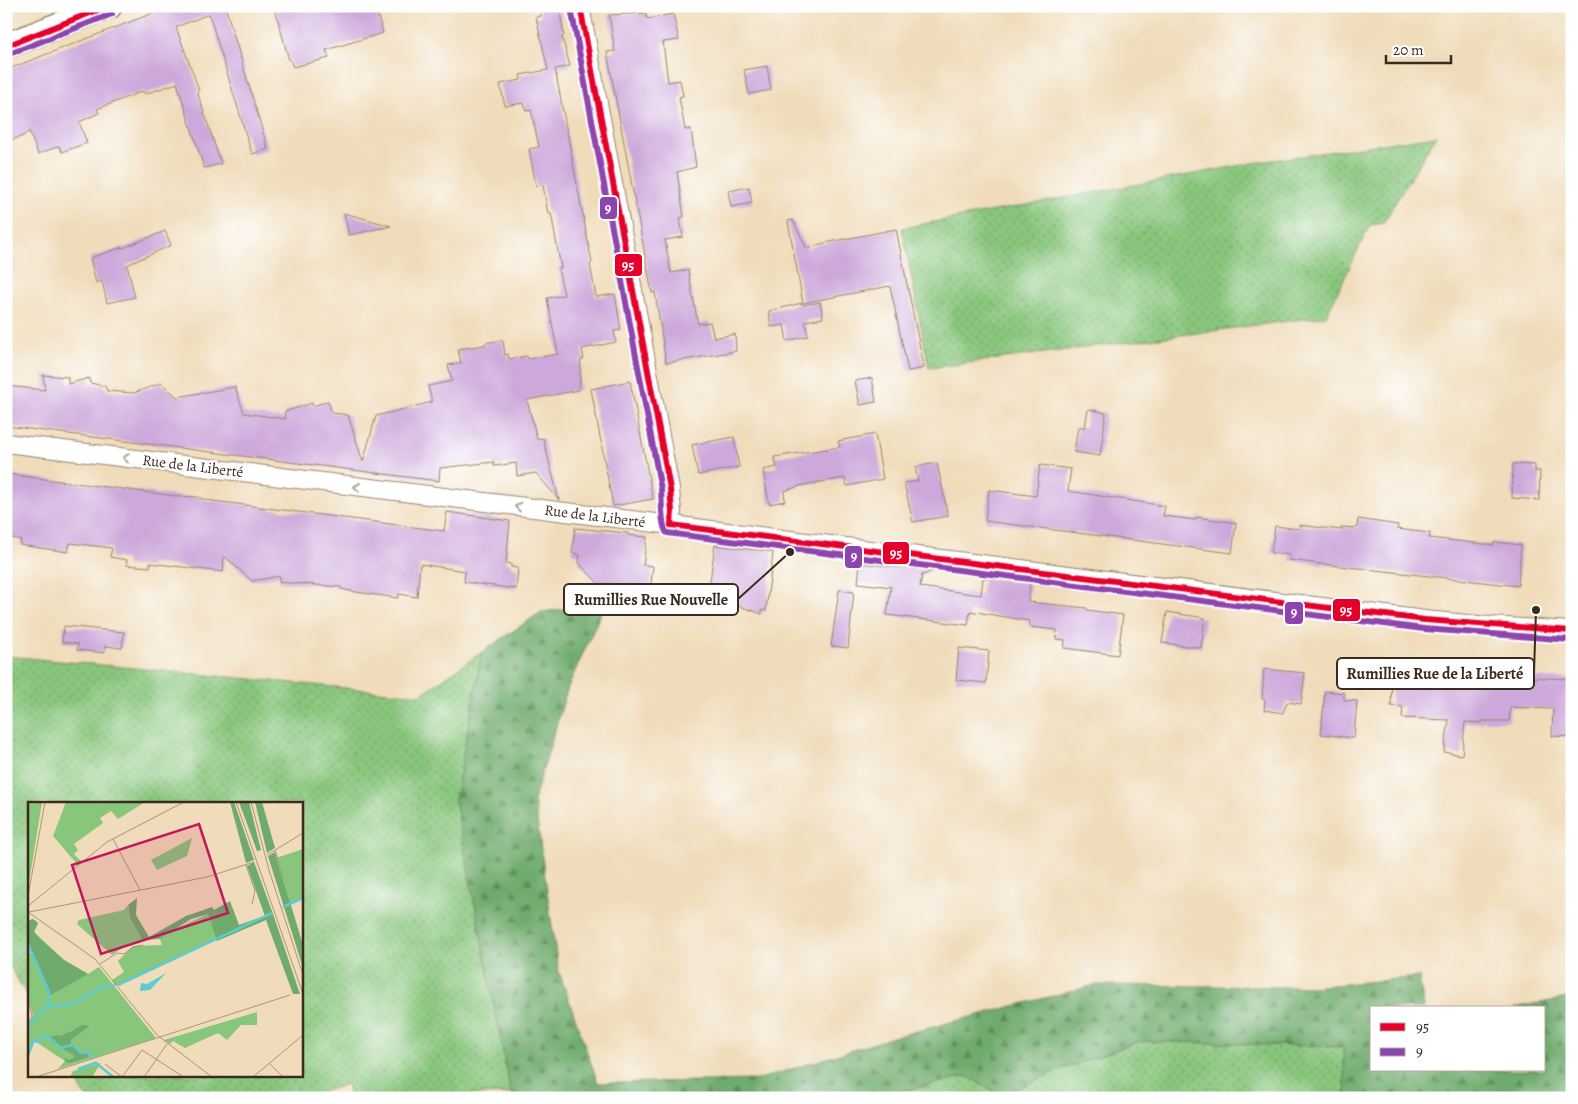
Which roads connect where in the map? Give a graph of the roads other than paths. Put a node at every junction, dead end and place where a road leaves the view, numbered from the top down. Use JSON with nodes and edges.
{"nodes":[{"id":1,"x":109,"y":6,"type":"edge"},
{"id":2,"x":580,"y":6,"type":"edge"},
{"id":3,"x":6,"y":46,"type":"edge"},
{"id":4,"x":6,"y":443,"type":"edge"},
{"id":5,"x":671,"y":525,"type":"junction"},
{"id":6,"x":1572,"y":631,"type":"edge"}],
"edges":[{"from":1,"to":3,"type":"main road"},
{"from":2,"to":5,"type":"street"},
{"from":5,"to":4,"type":"street","name":"Rue de la Liberté","one_way":true},
{"from":5,"to":6,"type":"street","name":"Rue de la Liberté"}]}
